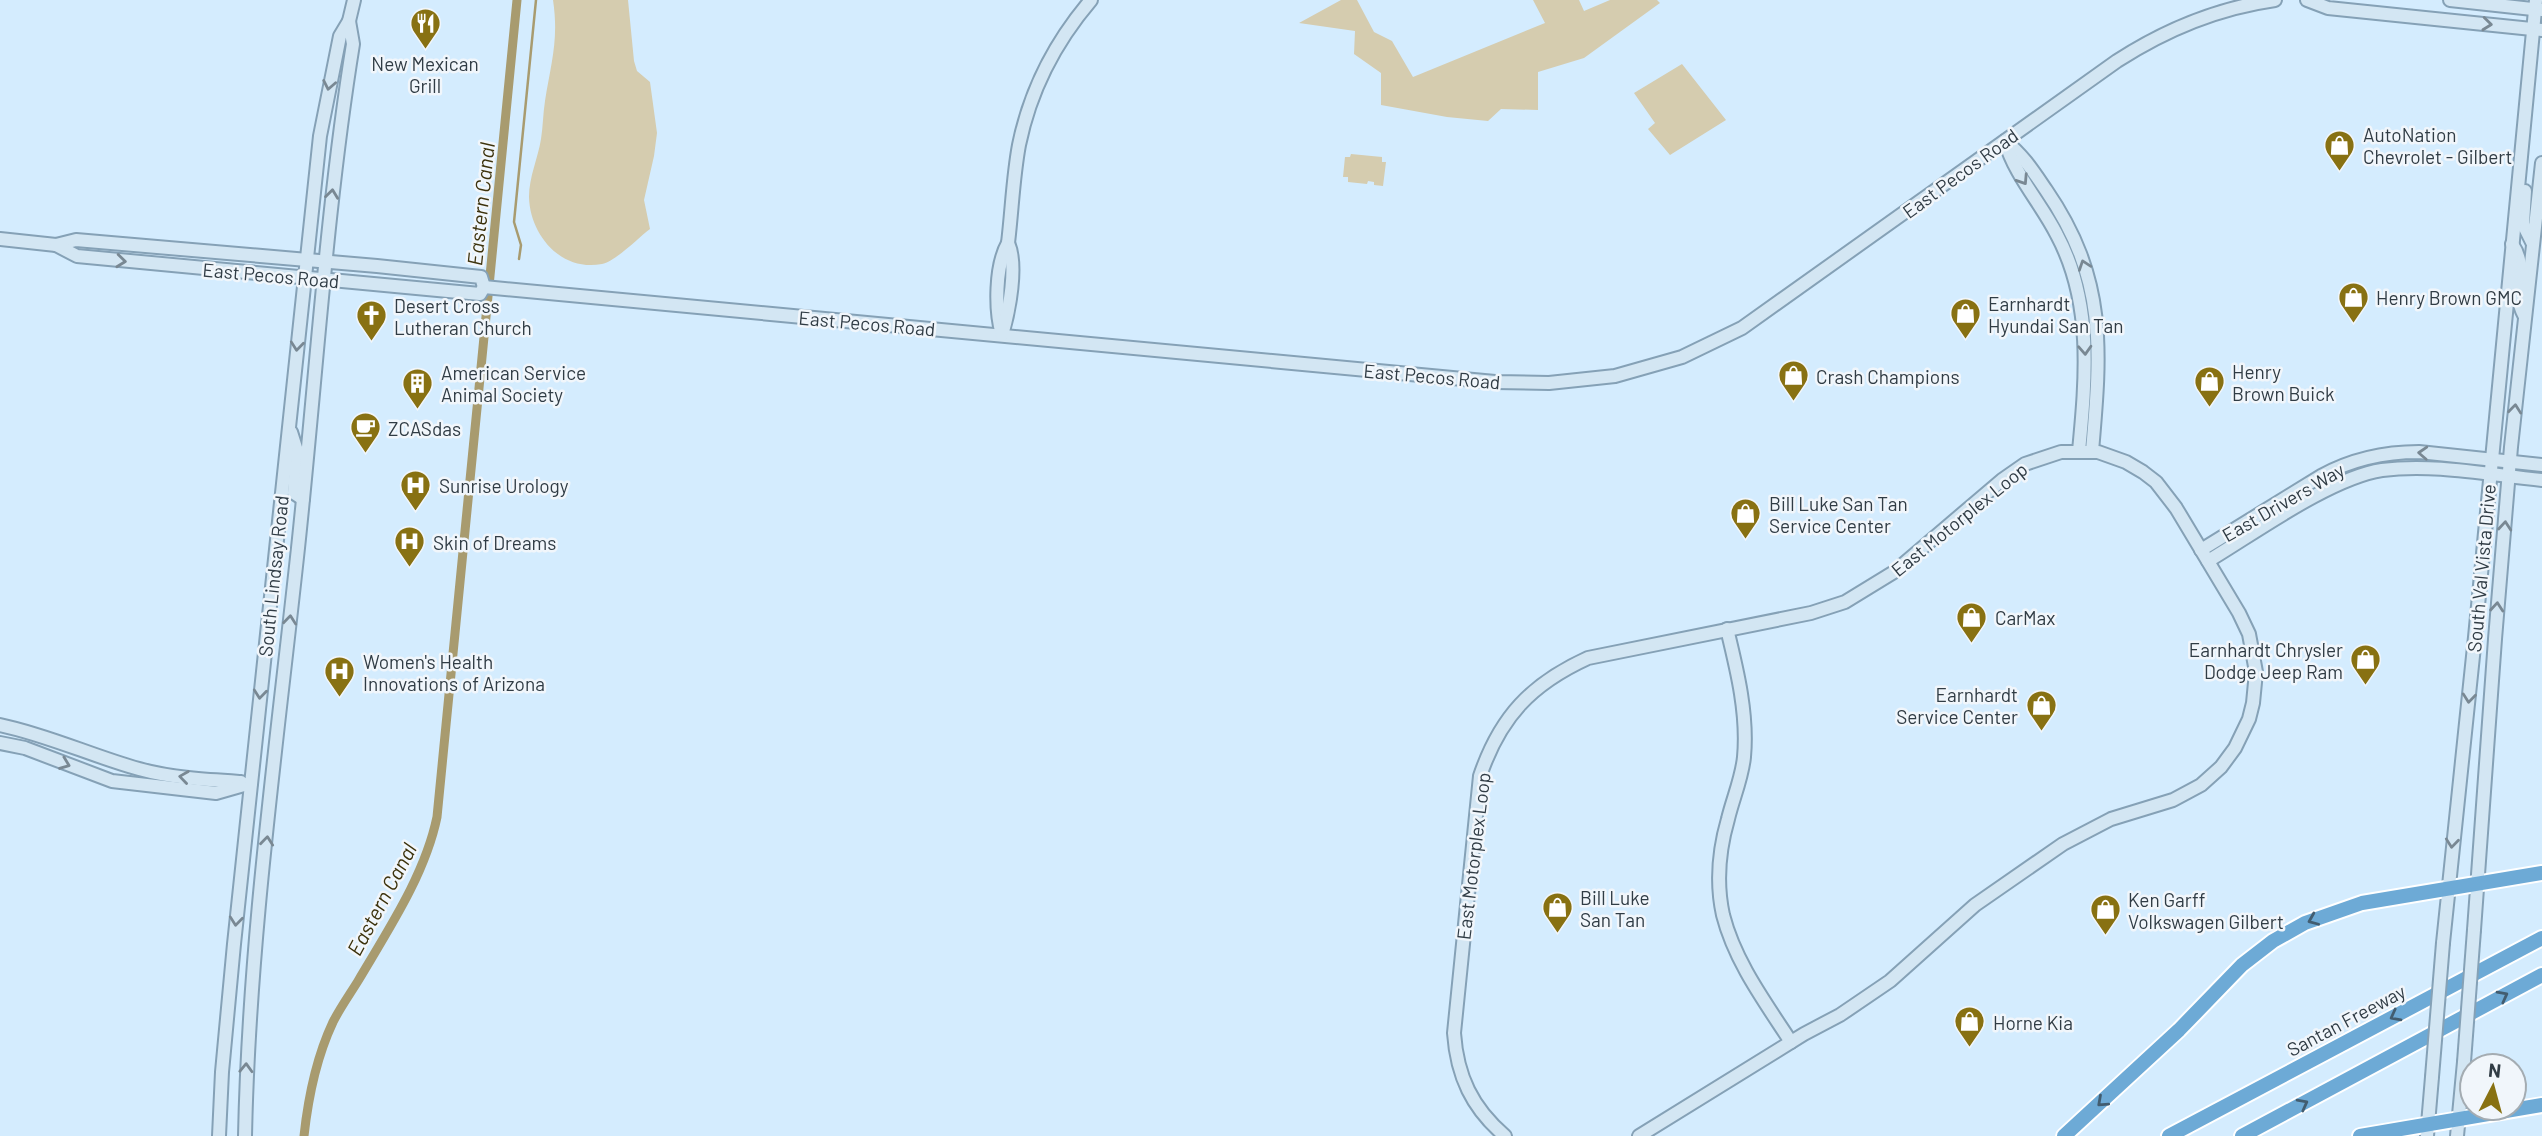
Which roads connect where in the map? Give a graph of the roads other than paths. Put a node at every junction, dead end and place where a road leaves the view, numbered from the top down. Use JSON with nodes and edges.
{"nodes":[{"id":1,"x":354,"y":0,"type":"edge"},
{"id":2,"x":1091,"y":0,"type":"edge"},
{"id":3,"x":2275,"y":0,"type":"edge"},
{"id":4,"x":2307,"y":0,"type":"edge"},
{"id":5,"x":2450,"y":0,"type":"edge"},
{"id":6,"x":2538,"y":6,"type":"edge"},
{"id":7,"x":349,"y":21,"type":"junction"},
{"id":8,"x":2538,"y":30,"type":"edge"},
{"id":9,"x":2005,"y":142,"type":"junction"},
{"id":10,"x":2542,"y":163,"type":"edge"},
{"id":11,"x":2520,"y":170,"type":"junction"},
{"id":12,"x":0,"y":239,"type":"edge"},
{"id":13,"x":2532,"y":242,"type":"junction"},
{"id":14,"x":56,"y":244,"type":"junction"},
{"id":15,"x":2512,"y":244,"type":"junction"},
{"id":16,"x":307,"y":260,"type":"junction"},
{"id":17,"x":325,"y":261,"type":"junction"},
{"id":18,"x":304,"y":278,"type":"junction"},
{"id":19,"x":323,"y":280,"type":"junction"},
{"id":20,"x":489,"y":287,"type":"junction"},
{"id":21,"x":2525,"y":316,"type":"junction"},
{"id":22,"x":1002,"y":335,"type":"junction"},
{"id":23,"x":289,"y":425,"type":"junction"},
{"id":24,"x":2086,"y":451,"type":"junction"},
{"id":25,"x":2491,"y":459,"type":"junction"},
{"id":26,"x":2510,"y":461,"type":"junction"},
{"id":27,"x":2542,"y":465,"type":"edge"},
{"id":28,"x":2490,"y":475,"type":"junction"},
{"id":29,"x":2321,"y":476,"type":"junction"},
{"id":30,"x":2509,"y":477,"type":"junction"},
{"id":31,"x":2542,"y":480,"type":"edge"},
{"id":32,"x":2329,"y":490,"type":"junction"},
{"id":33,"x":303,"y":499,"type":"junction"},
{"id":34,"x":2204,"y":556,"type":"junction"},
{"id":35,"x":1727,"y":629,"type":"junction"},
{"id":36,"x":0,"y":725,"type":"edge"},
{"id":37,"x":0,"y":743,"type":"edge"},
{"id":38,"x":251,"y":783,"type":"junction"},
{"id":39,"x":2542,"y":873,"type":"edge"},
{"id":40,"x":2478,"y":884,"type":"junction"},
{"id":41,"x":2448,"y":889,"type":"junction"},
{"id":42,"x":2542,"y":938,"type":"edge"},
{"id":43,"x":2542,"y":975,"type":"edge"},
{"id":44,"x":1791,"y":1042,"type":"junction"},
{"id":45,"x":2465,"y":1052,"type":"edge"},
{"id":46,"x":2458,"y":1118,"type":"edge"},
{"id":47,"x":2428,"y":1130,"type":"edge"},
{"id":48,"x":219,"y":1136,"type":"edge"},
{"id":49,"x":245,"y":1136,"type":"edge"},
{"id":50,"x":1505,"y":1136,"type":"edge"},
{"id":51,"x":1639,"y":1136,"type":"edge"},
{"id":52,"x":2064,"y":1136,"type":"edge"},
{"id":53,"x":2169,"y":1136,"type":"edge"},
{"id":54,"x":2242,"y":1136,"type":"edge"},
{"id":55,"x":2360,"y":1136,"type":"edge"}],
"edges":[{"from":1,"to":7,"type":"main road","name":"South Lindsay Road"},
{"from":2,"to":22,"type":"main road"},
{"from":3,"to":9,"type":"main road","name":"East Pecos Road"},
{"from":4,"to":8,"type":"main road","one_way":true},
{"from":5,"to":6,"type":"main road"},
{"from":6,"to":8,"type":"main road","name":"South Val Vista Drive"},
{"from":7,"to":16,"type":"main road","name":"South Lindsay Road","one_way":true},
{"from":17,"to":7,"type":"main road","name":"South Lindsay Road","one_way":true},
{"from":8,"to":11,"type":"main road","name":"South Val Vista Drive"},
{"from":9,"to":22,"type":"main road","name":"East Pecos Road"},
{"from":9,"to":24,"type":"main road"},
{"from":10,"to":13,"type":"main road","name":"South Val Vista Drive"},
{"from":11,"to":13,"type":"main road"},
{"from":11,"to":15,"type":"main road","name":"South Val Vista Drive"},
{"from":12,"to":14,"type":"main road","name":"East Pecos Road"},
{"from":13,"to":21,"type":"main road","name":"South Val Vista Drive"},
{"from":14,"to":16,"type":"main road","name":"East Pecos Road"},
{"from":14,"to":18,"type":"main road","name":"East Pecos Road","one_way":true},
{"from":15,"to":21,"type":"main road"},
{"from":15,"to":25,"type":"main road","name":"South Val Vista Drive"},
{"from":16,"to":17,"type":"main road","name":"East Pecos Road"},
{"from":16,"to":18,"type":"main road","name":"South Lindsay Road"},
{"from":17,"to":19,"type":"main road","name":"South Lindsay Road"},
{"from":17,"to":20,"type":"main road","name":"East Pecos Road"},
{"from":18,"to":19,"type":"main road","name":"East Pecos Road"},
{"from":18,"to":23,"type":"main road","name":"South Lindsay Road","one_way":true},
{"from":19,"to":20,"type":"main road","name":"East Pecos Road"},
{"from":19,"to":33,"type":"main road","name":"South Lindsay Road"},
{"from":20,"to":22,"type":"main road","name":"East Pecos Road"},
{"from":26,"to":21,"type":"main road","name":"South Val Vista Drive","one_way":true},
{"from":23,"to":33,"type":"main road"},
{"from":23,"to":38,"type":"main road","name":"South Lindsay Road","one_way":true},
{"from":24,"to":34,"type":"main road","name":"East Motorplex Loop"},
{"from":24,"to":35,"type":"main road","name":"East Motorplex Loop"},
{"from":25,"to":26,"type":"main road","name":"East Drivers Way"},
{"from":25,"to":28,"type":"main road","name":"South Val Vista Drive"},
{"from":25,"to":29,"type":"main road","name":"East Drivers Way","one_way":true},
{"from":26,"to":27,"type":"main road","name":"East Drivers Way"},
{"from":26,"to":30,"type":"main road","name":"South Val Vista Drive"},
{"from":28,"to":30,"type":"main road","name":"East Drivers Way"},
{"from":28,"to":32,"type":"main road","name":"East Drivers Way"},
{"from":28,"to":41,"type":"main road","name":"South Val Vista Drive","one_way":true},
{"from":29,"to":32,"type":"main road"},
{"from":29,"to":34,"type":"main road","name":"East Drivers Way"},
{"from":30,"to":31,"type":"main road","name":"East Drivers Way"},
{"from":40,"to":30,"type":"main road","name":"South Val Vista Drive","one_way":true},
{"from":32,"to":34,"type":"main road","name":"East Drivers Way"},
{"from":49,"to":33,"type":"main road","name":"South Lindsay Road","one_way":true},
{"from":34,"to":44,"type":"main road","name":"East Motorplex Loop"},
{"from":35,"to":44,"type":"main road"},
{"from":35,"to":50,"type":"main road","name":"East Motorplex Loop"},
{"from":38,"to":36,"type":"main road","one_way":true},
{"from":37,"to":38,"type":"main road","one_way":true},
{"from":38,"to":48,"type":"main road","name":"South Lindsay Road","one_way":true},
{"from":39,"to":40,"type":"highway"},
{"from":40,"to":41,"type":"highway"},
{"from":40,"to":45,"type":"main road","name":"South Val Vista Drive","bridge":true},
{"from":41,"to":47,"type":"main road","name":"South Val Vista Drive","bridge":true},
{"from":41,"to":52,"type":"highway","one_way":true},
{"from":42,"to":53,"type":"highway","name":"Santan Freeway","one_way":true},
{"from":54,"to":43,"type":"highway","one_way":true},
{"from":44,"to":51,"type":"main road","name":"East Motorplex Loop"},
{"from":46,"to":47,"type":"highway"},
{"from":47,"to":55,"type":"highway"}]}
